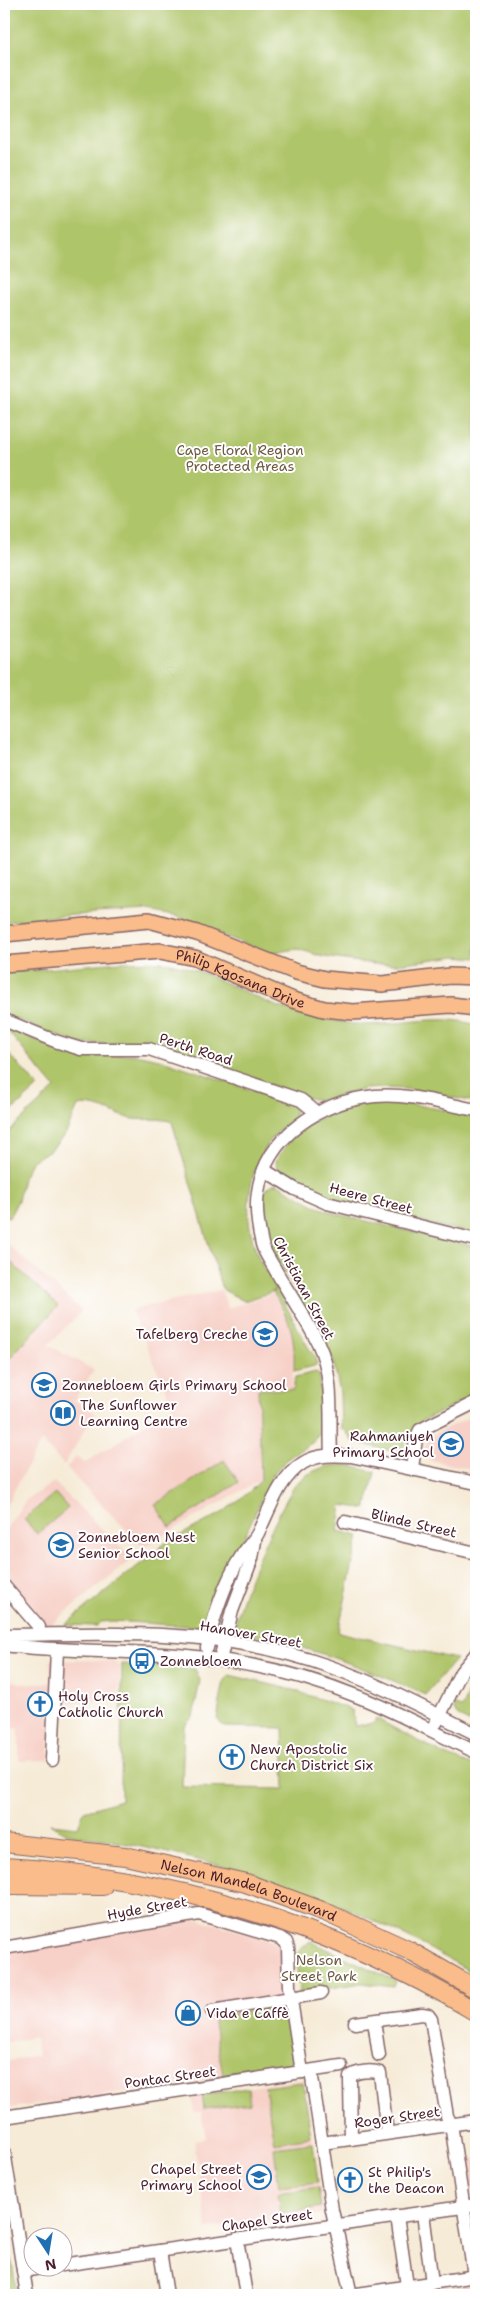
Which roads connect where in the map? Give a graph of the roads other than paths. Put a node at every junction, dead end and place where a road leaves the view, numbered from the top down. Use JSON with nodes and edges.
{"nodes":[{"id":1,"x":4,"y":934,"type":"edge"},
{"id":2,"x":4,"y":964,"type":"edge"},
{"id":3,"x":476,"y":977,"type":"edge"},
{"id":4,"x":470,"y":1007,"type":"edge"},
{"id":5,"x":476,"y":1014,"type":"edge"},
{"id":6,"x":4,"y":1020,"type":"edge"},
{"id":7,"x":476,"y":1110,"type":"edge"},
{"id":8,"x":317,"y":1113,"type":"junction"},
{"id":9,"x":264,"y":1170,"type":"junction"},
{"id":10,"x":476,"y":1240,"type":"edge"},
{"id":11,"x":476,"y":1402,"type":"edge"},
{"id":12,"x":331,"y":1455,"type":"junction"},
{"id":13,"x":412,"y":1468,"type":"junction"},
{"id":14,"x":476,"y":1483,"type":"edge"},
{"id":15,"x":345,"y":1522,"type":"dead end"},
{"id":16,"x":256,"y":1536,"type":"junction"},
{"id":17,"x":476,"y":1553,"type":"edge"},
{"id":18,"x":4,"y":1586,"type":"edge"},
{"id":19,"x":39,"y":1627,"type":"dead end"},
{"id":20,"x":4,"y":1635,"type":"edge"},
{"id":21,"x":209,"y":1640,"type":"junction"},
{"id":22,"x":224,"y":1642,"type":"junction"},
{"id":23,"x":4,"y":1645,"type":"edge"},
{"id":24,"x":57,"y":1650,"type":"junction"},
{"id":25,"x":476,"y":1654,"type":"edge"},
{"id":26,"x":206,"y":1658,"type":"junction"},
{"id":27,"x":220,"y":1660,"type":"junction"},
{"id":28,"x":440,"y":1716,"type":"junction"},
{"id":29,"x":432,"y":1732,"type":"junction"},
{"id":30,"x":476,"y":1734,"type":"edge"},
{"id":31,"x":476,"y":1752,"type":"edge"},
{"id":32,"x":52,"y":1760,"type":"dead end"},
{"id":33,"x":4,"y":1834,"type":"edge"},
{"id":34,"x":4,"y":1843,"type":"edge"},
{"id":35,"x":124,"y":1856,"type":"junction"},
{"id":36,"x":4,"y":1867,"type":"edge"},
{"id":37,"x":4,"y":1885,"type":"edge"},
{"id":38,"x":191,"y":1893,"type":"junction"},
{"id":39,"x":4,"y":1948,"type":"edge"},
{"id":40,"x":476,"y":1989,"type":"edge"},
{"id":41,"x":321,"y":1993,"type":"dead end"},
{"id":42,"x":291,"y":1998,"type":"junction"},
{"id":43,"x":212,"y":2011,"type":"dead end"},
{"id":44,"x":476,"y":2012,"type":"edge"},
{"id":45,"x":374,"y":2021,"type":"junction"},
{"id":46,"x":356,"y":2023,"type":"dead end"},
{"id":47,"x":379,"y":2055,"type":"dead end"},
{"id":48,"x":341,"y":2066,"type":"dead end"},
{"id":49,"x":306,"y":2071,"type":"junction"},
{"id":50,"x":4,"y":2116,"type":"edge"},
{"id":51,"x":476,"y":2121,"type":"edge"},
{"id":52,"x":450,"y":2124,"type":"junction"},
{"id":53,"x":387,"y":2134,"type":"junction"},
{"id":54,"x":351,"y":2139,"type":"junction"},
{"id":55,"x":322,"y":2143,"type":"junction"},
{"id":56,"x":4,"y":2151,"type":"edge"},
{"id":57,"x":476,"y":2205,"type":"edge"},
{"id":58,"x":463,"y":2207,"type":"junction"},
{"id":59,"x":422,"y":2213,"type":"junction"},
{"id":60,"x":397,"y":2216,"type":"junction"},
{"id":61,"x":335,"y":2225,"type":"junction"},
{"id":62,"x":237,"y":2239,"type":"junction"},
{"id":63,"x":160,"y":2251,"type":"junction"},
{"id":64,"x":72,"y":2264,"type":"edge"},
{"id":65,"x":22,"y":2265,"type":"edge"},
{"id":66,"x":24,"y":2276,"type":"edge"},
{"id":67,"x":475,"y":2276,"type":"edge"},
{"id":68,"x":432,"y":2282,"type":"junction"},
{"id":69,"x":407,"y":2286,"type":"junction"},
{"id":70,"x":27,"y":2295,"type":"edge"},
{"id":71,"x":167,"y":2295,"type":"edge"},
{"id":72,"x":246,"y":2295,"type":"edge"},
{"id":73,"x":351,"y":2295,"type":"edge"}],
"edges":[{"from":1,"to":3,"type":"main road","name":"Philip Kgosana Drive"},
{"from":2,"to":4,"type":"main road","name":"Philip Kgosana Drive"},
{"from":4,"to":5,"type":"main road"},
{"from":6,"to":8,"type":"street","name":"Perth Road"},
{"from":7,"to":8,"type":"street","name":"Christiaan Street"},
{"from":8,"to":9,"type":"street","name":"Christiaan Street"},
{"from":9,"to":10,"type":"street","name":"Heere Street"},
{"from":9,"to":12,"type":"street","name":"Christiaan Street"},
{"from":11,"to":13,"type":"street"},
{"from":12,"to":13,"type":"street"},
{"from":12,"to":16,"type":"street"},
{"from":13,"to":14,"type":"street"},
{"from":15,"to":17,"type":"street","name":"Blinde Street"},
{"from":16,"to":21,"type":"street"},
{"from":16,"to":22,"type":"street"},
{"from":18,"to":19,"type":"street"},
{"from":20,"to":21,"type":"street","name":"Hanover Street"},
{"from":21,"to":22,"type":"street","name":"Hanover Street"},
{"from":21,"to":26,"type":"street"},
{"from":22,"to":27,"type":"street"},
{"from":22,"to":28,"type":"street","name":"Hanover Street"},
{"from":23,"to":24,"type":"street"},
{"from":24,"to":26,"type":"street"},
{"from":24,"to":32,"type":"street"},
{"from":25,"to":28,"type":"street"},
{"from":26,"to":27,"type":"street"},
{"from":27,"to":29,"type":"street"},
{"from":28,"to":29,"type":"street"},
{"from":28,"to":30,"type":"street","name":"Hanover Street"},
{"from":29,"to":31,"type":"street"},
{"from":33,"to":35,"type":"highway"},
{"from":34,"to":35,"type":"highway","name":"Nelson Mandela Boulevard"},
{"from":35,"to":40,"type":"highway","name":"Nelson Mandela Boulevard"},
{"from":36,"to":38,"type":"highway","name":"Nelson Mandela Boulevard"},
{"from":37,"to":38,"type":"highway"},
{"from":38,"to":44,"type":"highway","name":"Nelson Mandela Boulevard"},
{"from":39,"to":42,"type":"street","name":"Hyde Street"},
{"from":41,"to":42,"type":"street"},
{"from":42,"to":43,"type":"street"},
{"from":42,"to":49,"type":"street"},
{"from":45,"to":46,"type":"street"},
{"from":45,"to":47,"type":"street"},
{"from":45,"to":52,"type":"street"},
{"from":48,"to":49,"type":"street","name":"Pontac Street"},
{"from":49,"to":50,"type":"street","name":"Pontac Street"},
{"from":49,"to":55,"type":"street"},
{"from":51,"to":52,"type":"street","name":"Roger Street"},
{"from":52,"to":53,"type":"street","name":"Roger Street"},
{"from":52,"to":58,"type":"street"},
{"from":53,"to":54,"type":"street","name":"Roger Street"},
{"from":53,"to":54,"type":"street"},
{"from":54,"to":55,"type":"street","name":"Roger Street"},
{"from":55,"to":61,"type":"street"},
{"from":56,"to":65,"type":"street"},
{"from":57,"to":58,"type":"street","name":"Chapel Street"},
{"from":58,"to":59,"type":"street","name":"Chapel Street"},
{"from":58,"to":67,"type":"street"},
{"from":59,"to":60,"type":"street","name":"Chapel Street"},
{"from":59,"to":68,"type":"street"},
{"from":60,"to":61,"type":"street","name":"Chapel Street"},
{"from":60,"to":69,"type":"street"},
{"from":61,"to":62,"type":"street","name":"Chapel Street"},
{"from":61,"to":73,"type":"street"},
{"from":62,"to":63,"type":"street","name":"Chapel Street"},
{"from":62,"to":72,"type":"street"},
{"from":63,"to":64,"type":"street","name":"Chapel Street"},
{"from":63,"to":71,"type":"street"},
{"from":66,"to":70,"type":"street"},
{"from":67,"to":68,"type":"street"},
{"from":68,"to":69,"type":"street"},
{"from":69,"to":73,"type":"street"}]}
